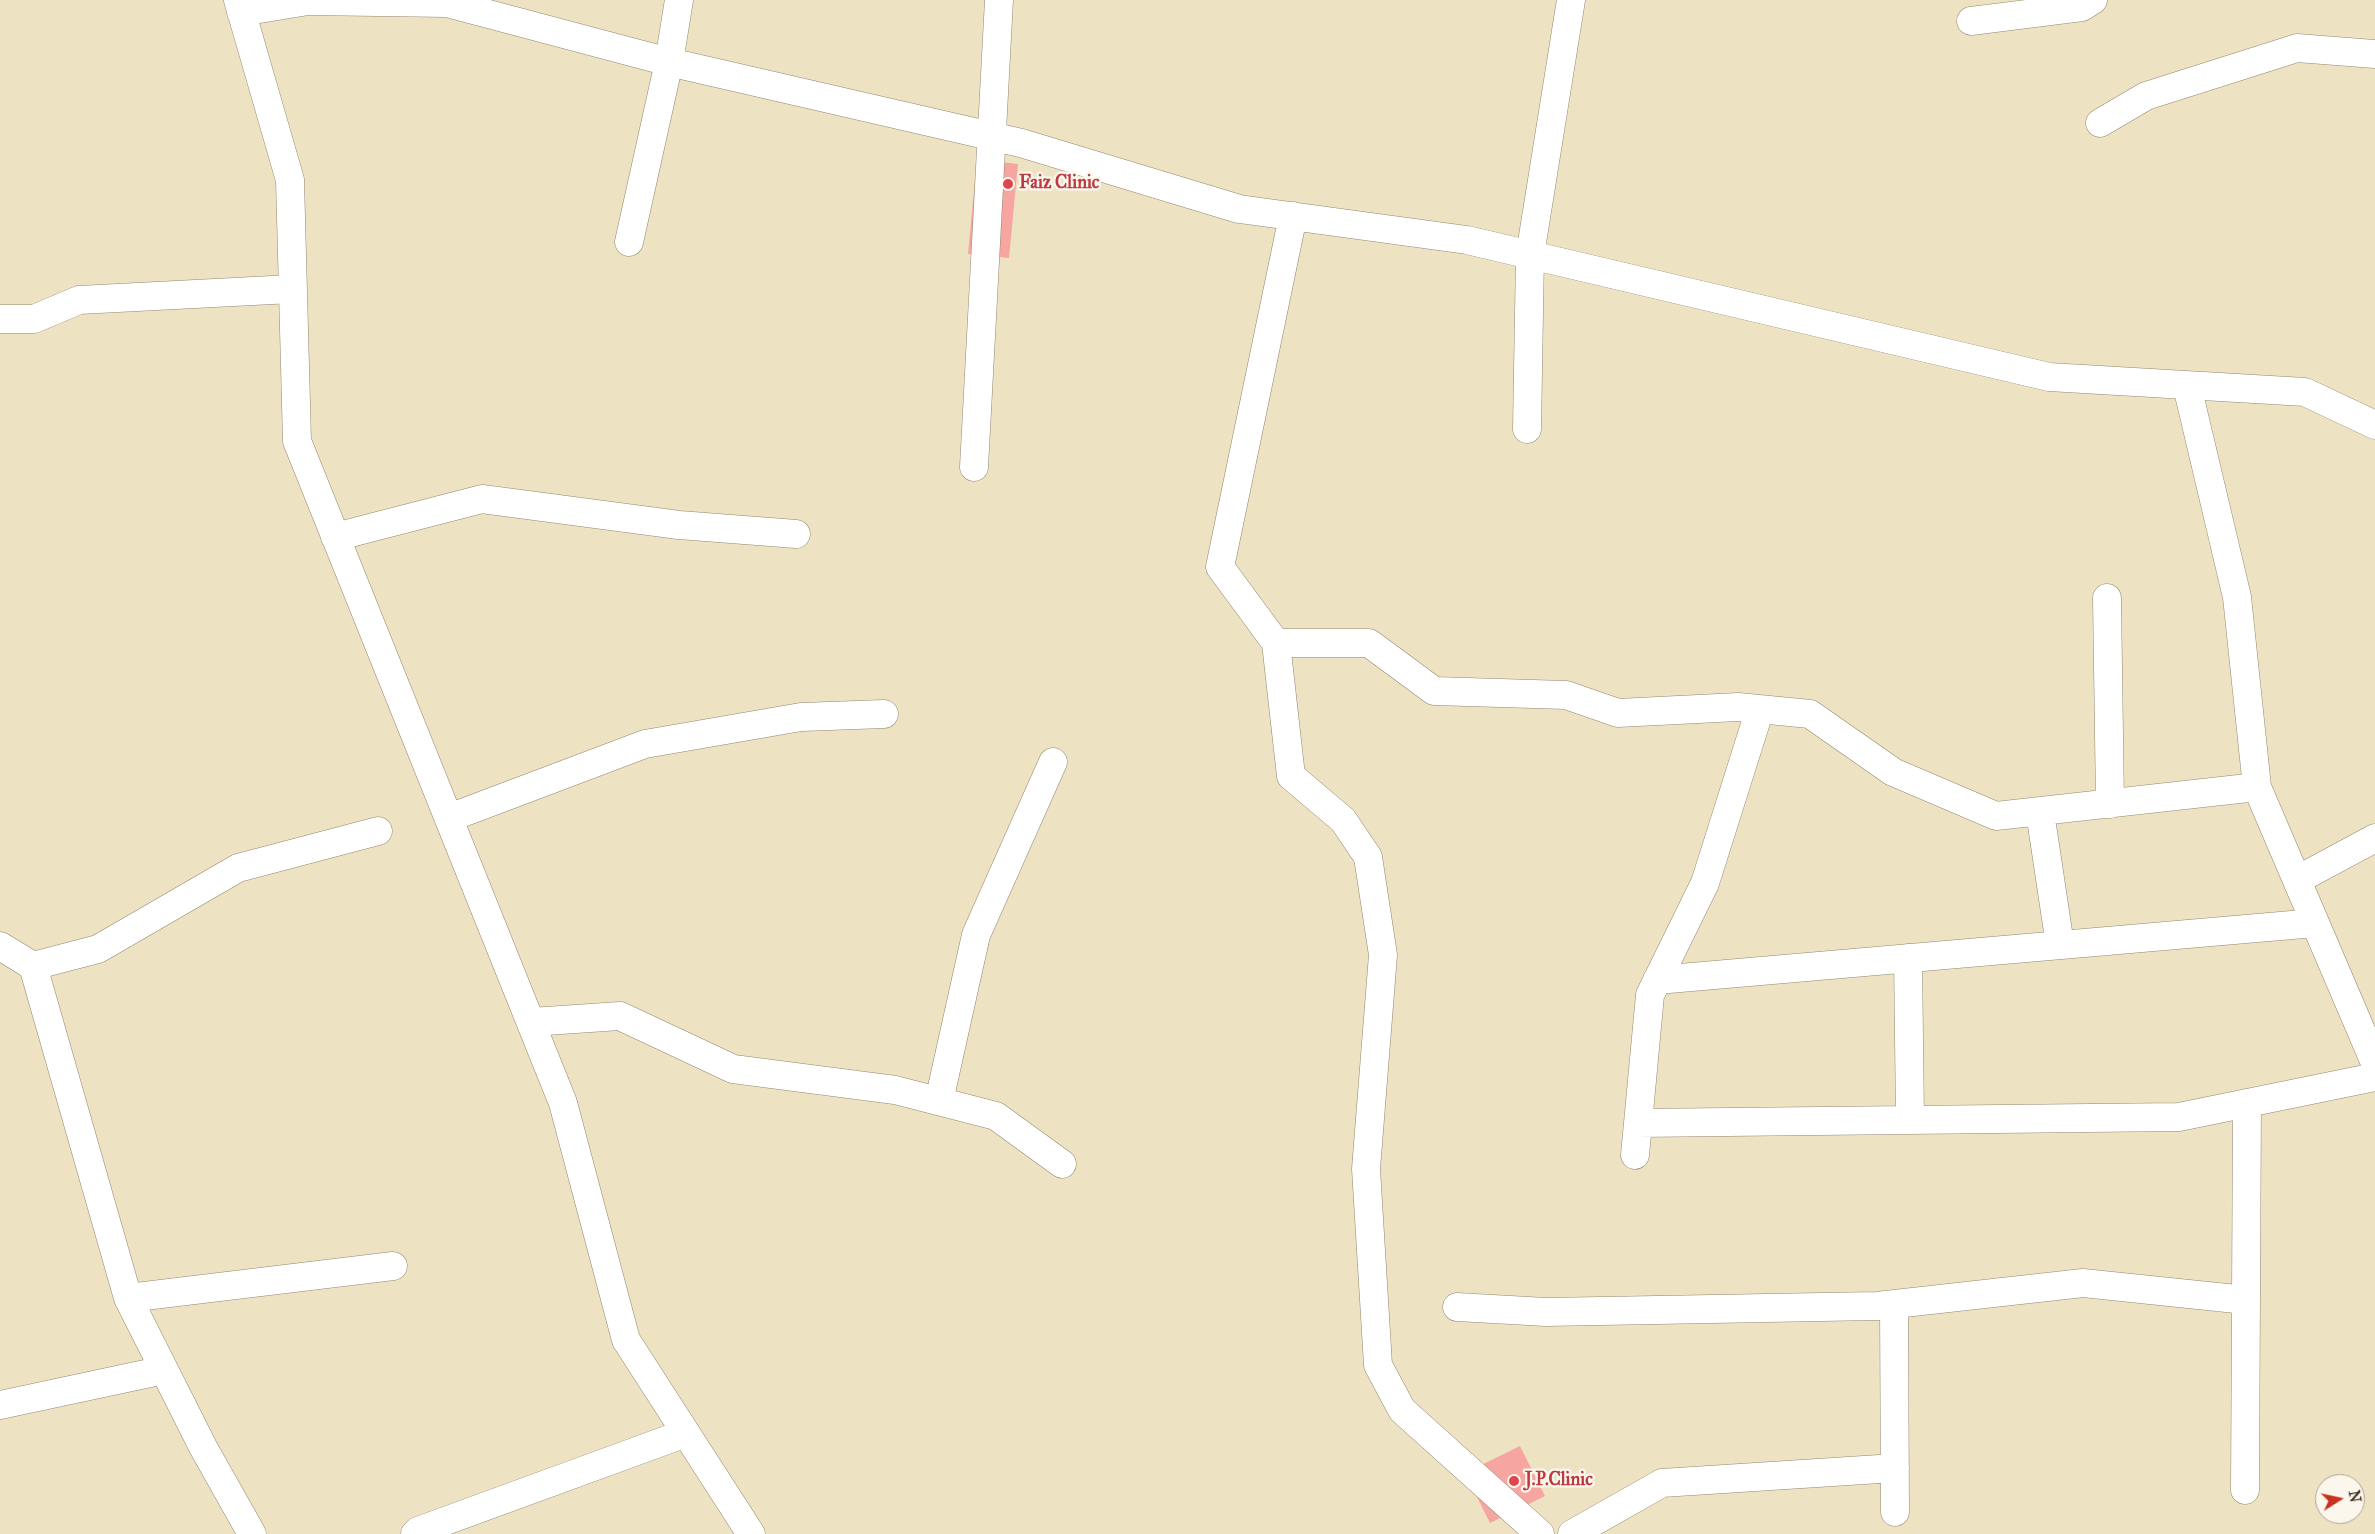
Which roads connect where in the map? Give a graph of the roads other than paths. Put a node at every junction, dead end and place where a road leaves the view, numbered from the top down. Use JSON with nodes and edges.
{"nodes":[{"id":1,"x":679,"y":0,"type":"edge"},
{"id":2,"x":999,"y":0,"type":"edge"},
{"id":3,"x":1571,"y":0,"type":"edge"},
{"id":4,"x":2093,"y":0,"type":"edge"},
{"id":5,"x":239,"y":6,"type":"edge"},
{"id":6,"x":1971,"y":21,"type":"dead end"},
{"id":7,"x":2375,"y":54,"type":"edge"},
{"id":8,"x":670,"y":62,"type":"junction"},
{"id":9,"x":2100,"y":122,"type":"dead end"},
{"id":10,"x":991,"y":136,"type":"junction"},
{"id":11,"x":1292,"y":216,"type":"junction"},
{"id":12,"x":629,"y":242,"type":"dead end"},
{"id":13,"x":1530,"y":255,"type":"junction"},
{"id":14,"x":292,"y":289,"type":"junction"},
{"id":15,"x":0,"y":319,"type":"edge"},
{"id":16,"x":2187,"y":386,"type":"junction"},
{"id":17,"x":2375,"y":425,"type":"edge"},
{"id":18,"x":1527,"y":429,"type":"dead end"},
{"id":19,"x":974,"y":467,"type":"dead end"},
{"id":20,"x":796,"y":534,"type":"dead end"},
{"id":21,"x":335,"y":537,"type":"junction"},
{"id":22,"x":2107,"y":598,"type":"dead end"},
{"id":23,"x":1276,"y":643,"type":"junction"},
{"id":24,"x":1760,"y":710,"type":"junction"},
{"id":25,"x":884,"y":714,"type":"dead end"},
{"id":26,"x":1053,"y":762,"type":"dead end"},
{"id":27,"x":2257,"y":787,"type":"junction"},
{"id":28,"x":2110,"y":804,"type":"junction"},
{"id":29,"x":2040,"y":812,"type":"junction"},
{"id":30,"x":448,"y":818,"type":"junction"},
{"id":31,"x":378,"y":831,"type":"dead end"},
{"id":32,"x":2375,"y":838,"type":"edge"},
{"id":33,"x":2297,"y":880,"type":"junction"},
{"id":34,"x":2315,"y":923,"type":"junction"},
{"id":35,"x":2060,"y":945,"type":"junction"},
{"id":36,"x":0,"y":946,"type":"edge"},
{"id":37,"x":1908,"y":958,"type":"junction"},
{"id":38,"x":33,"y":966,"type":"junction"},
{"id":39,"x":1657,"y":980,"type":"junction"},
{"id":40,"x":531,"y":1022,"type":"junction"},
{"id":41,"x":2375,"y":1063,"type":"edge"},
{"id":42,"x":2375,"y":1077,"type":"edge"},
{"id":43,"x":939,"y":1101,"type":"junction"},
{"id":44,"x":2247,"y":1103,"type":"junction"},
{"id":45,"x":1910,"y":1120,"type":"junction"},
{"id":46,"x":1638,"y":1123,"type":"junction"},
{"id":47,"x":1635,"y":1155,"type":"dead end"},
{"id":48,"x":1062,"y":1164,"type":"dead end"},
{"id":49,"x":392,"y":1266,"type":"dead end"},
{"id":50,"x":128,"y":1298,"type":"junction"},
{"id":51,"x":2246,"y":1300,"type":"junction"},
{"id":52,"x":1894,"y":1304,"type":"junction"},
{"id":53,"x":1457,"y":1307,"type":"dead end"},
{"id":54,"x":164,"y":1370,"type":"junction"},
{"id":55,"x":0,"y":1405,"type":"edge"},
{"id":56,"x":686,"y":1433,"type":"junction"},
{"id":57,"x":1895,"y":1468,"type":"junction"},
{"id":58,"x":2245,"y":1490,"type":"dead end"},
{"id":59,"x":1895,"y":1512,"type":"dead end"},
{"id":60,"x":252,"y":1534,"type":"edge"},
{"id":61,"x":415,"y":1534,"type":"edge"},
{"id":62,"x":751,"y":1534,"type":"edge"},
{"id":63,"x":1540,"y":1534,"type":"edge"},
{"id":64,"x":1572,"y":1534,"type":"edge"}],
"edges":[{"from":1,"to":8,"type":"street"},
{"from":2,"to":10,"type":"street"},
{"from":3,"to":13,"type":"street"},
{"from":4,"to":6,"type":"street"},
{"from":5,"to":8,"type":"street"},
{"from":5,"to":14,"type":"street"},
{"from":7,"to":9,"type":"street"},
{"from":8,"to":10,"type":"street"},
{"from":8,"to":12,"type":"street"},
{"from":10,"to":11,"type":"street"},
{"from":10,"to":19,"type":"street"},
{"from":11,"to":13,"type":"street"},
{"from":11,"to":23,"type":"street"},
{"from":13,"to":16,"type":"street"},
{"from":13,"to":18,"type":"street"},
{"from":14,"to":15,"type":"street"},
{"from":14,"to":21,"type":"street"},
{"from":16,"to":17,"type":"street"},
{"from":16,"to":27,"type":"street"},
{"from":20,"to":21,"type":"street"},
{"from":21,"to":30,"type":"street"},
{"from":22,"to":28,"type":"street"},
{"from":23,"to":24,"type":"street"},
{"from":23,"to":63,"type":"street"},
{"from":24,"to":29,"type":"street"},
{"from":24,"to":39,"type":"street"},
{"from":25,"to":30,"type":"street"},
{"from":26,"to":43,"type":"street"},
{"from":27,"to":28,"type":"street"},
{"from":27,"to":33,"type":"street"},
{"from":28,"to":29,"type":"street"},
{"from":29,"to":35,"type":"street"},
{"from":30,"to":40,"type":"street"},
{"from":31,"to":38,"type":"street"},
{"from":32,"to":33,"type":"street"},
{"from":33,"to":34,"type":"street"},
{"from":34,"to":35,"type":"street"},
{"from":34,"to":41,"type":"street"},
{"from":35,"to":37,"type":"street"},
{"from":36,"to":38,"type":"street"},
{"from":37,"to":39,"type":"street"},
{"from":37,"to":45,"type":"street"},
{"from":38,"to":50,"type":"street"},
{"from":39,"to":46,"type":"street"},
{"from":40,"to":43,"type":"street"},
{"from":40,"to":56,"type":"street"},
{"from":42,"to":44,"type":"street"},
{"from":43,"to":48,"type":"street"},
{"from":44,"to":45,"type":"street"},
{"from":44,"to":51,"type":"street"},
{"from":45,"to":46,"type":"street"},
{"from":46,"to":47,"type":"street"},
{"from":49,"to":50,"type":"street"},
{"from":50,"to":54,"type":"street"},
{"from":51,"to":52,"type":"street"},
{"from":51,"to":58,"type":"street"},
{"from":52,"to":53,"type":"street"},
{"from":52,"to":57,"type":"street"},
{"from":54,"to":55,"type":"street"},
{"from":54,"to":60,"type":"street"},
{"from":56,"to":61,"type":"street"},
{"from":56,"to":62,"type":"street"},
{"from":57,"to":59,"type":"street"},
{"from":57,"to":64,"type":"street"}]}
